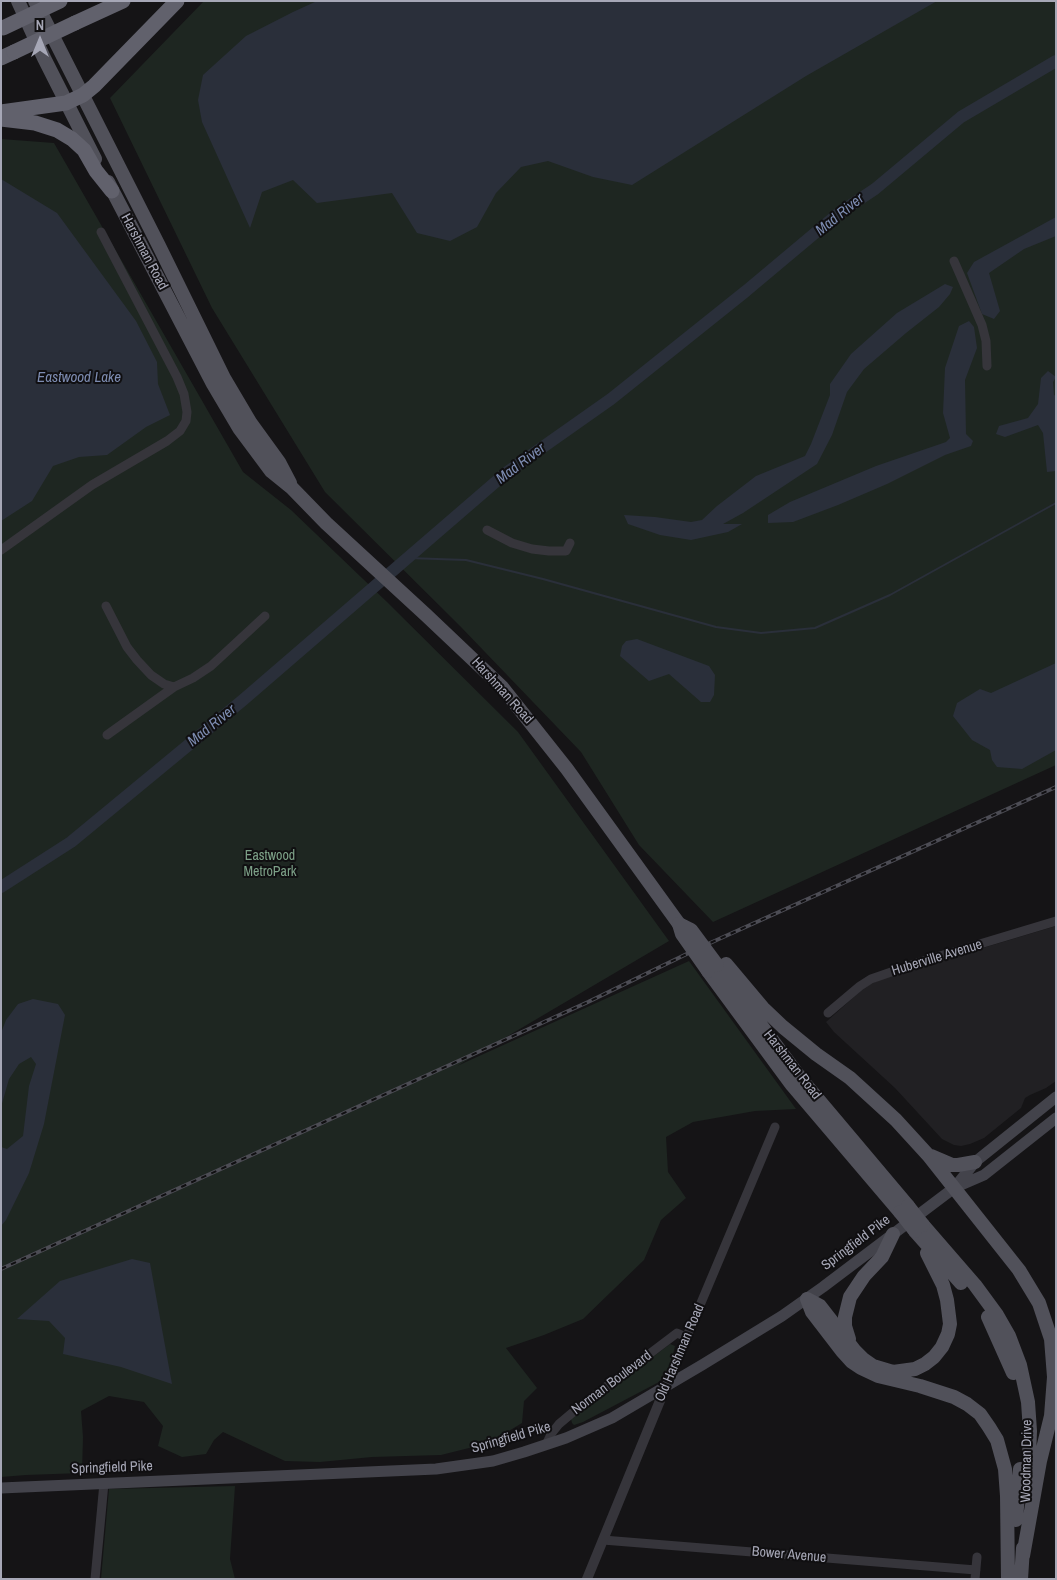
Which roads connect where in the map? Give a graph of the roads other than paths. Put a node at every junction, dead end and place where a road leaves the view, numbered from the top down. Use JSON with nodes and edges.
{"nodes":[{"id":1,"x":18,"y":1,"type":"edge"},
{"id":2,"x":35,"y":1,"type":"edge"},
{"id":3,"x":60,"y":1,"type":"edge"},
{"id":4,"x":122,"y":1,"type":"edge"},
{"id":5,"x":177,"y":1,"type":"edge"},
{"id":6,"x":2,"y":29,"type":"edge"},
{"id":7,"x":8,"y":55,"type":"edge"},
{"id":8,"x":83,"y":95,"type":"junction"},
{"id":9,"x":66,"y":104,"type":"junction"},
{"id":10,"x":1,"y":112,"type":"edge"},
{"id":11,"x":1,"y":119,"type":"edge"},
{"id":12,"x":112,"y":192,"type":"junction"},
{"id":13,"x":101,"y":232,"type":"dead end"},
{"id":14,"x":954,"y":261,"type":"dead end"},
{"id":15,"x":987,"y":366,"type":"dead end"},
{"id":16,"x":292,"y":488,"type":"junction"},
{"id":17,"x":487,"y":530,"type":"dead end"},
{"id":18,"x":570,"y":543,"type":"dead end"},
{"id":19,"x":1,"y":550,"type":"edge"},
{"id":20,"x":106,"y":606,"type":"dead end"},
{"id":21,"x":265,"y":616,"type":"dead end"},
{"id":22,"x":174,"y":687,"type":"junction"},
{"id":23,"x":107,"y":735,"type":"dead end"},
{"id":24,"x":664,"y":903,"type":"junction"},
{"id":25,"x":1056,"y":922,"type":"edge"},
{"id":26,"x":717,"y":967,"type":"junction"},
{"id":27,"x":828,"y":1012,"type":"dead end"},
{"id":28,"x":1056,"y":1097,"type":"edge"},
{"id":29,"x":1056,"y":1118,"type":"edge"},
{"id":30,"x":775,"y":1127,"type":"dead end"},
{"id":31,"x":928,"y":1155,"type":"junction"},
{"id":32,"x":975,"y":1162,"type":"junction"},
{"id":33,"x":954,"y":1188,"type":"junction"},
{"id":34,"x":920,"y":1231,"type":"junction"},
{"id":35,"x":894,"y":1234,"type":"junction"},
{"id":36,"x":807,"y":1299,"type":"junction"},
{"id":37,"x":686,"y":1337,"type":"junction"},
{"id":38,"x":855,"y":1351,"type":"junction"},
{"id":39,"x":666,"y":1386,"type":"junction"},
{"id":40,"x":546,"y":1445,"type":"junction"},
{"id":41,"x":104,"y":1483,"type":"junction"},
{"id":42,"x":1,"y":1488,"type":"edge"},
{"id":43,"x":603,"y":1540,"type":"junction"},
{"id":44,"x":1023,"y":1556,"type":"junction"},
{"id":45,"x":977,"y":1557,"type":"dead end"},
{"id":46,"x":975,"y":1574,"type":"edge"},
{"id":47,"x":95,"y":1579,"type":"edge"},
{"id":48,"x":587,"y":1579,"type":"edge"},
{"id":49,"x":1008,"y":1579,"type":"edge"},
{"id":50,"x":1012,"y":1579,"type":"edge"},
{"id":51,"x":1022,"y":1579,"type":"edge"}],
"edges":[{"from":1,"to":9,"type":"main road","name":"Harshman Road"},
{"from":2,"to":8,"type":"main road","name":"Harshman Road"},
{"from":3,"to":6,"type":"highway","bridge":true},
{"from":4,"to":7,"type":"highway","bridge":true},
{"from":5,"to":8,"type":"highway"},
{"from":8,"to":9,"type":"highway"},
{"from":8,"to":16,"type":"main road","name":"Harshman Road"},
{"from":9,"to":10,"type":"highway"},
{"from":9,"to":12,"type":"main road","name":"Harshman Road"},
{"from":11,"to":12,"type":"highway"},
{"from":12,"to":16,"type":"main road","name":"Harshman Road"},
{"from":13,"to":19,"type":"street"},
{"from":14,"to":15,"type":"street"},
{"from":16,"to":24,"type":"main road","name":"Harshman Road"},
{"from":17,"to":18,"type":"street"},
{"from":20,"to":22,"type":"street"},
{"from":21,"to":22,"type":"street"},
{"from":22,"to":23,"type":"street"},
{"from":24,"to":26,"type":"main road","name":"Harshman Road","bridge":true},
{"from":24,"to":26,"type":"main road"},
{"from":25,"to":27,"type":"street","name":"Huberville Avenue"},
{"from":26,"to":31,"type":"main road"},
{"from":26,"to":34,"type":"main road","name":"Harshman Road","bridge":true},
{"from":28,"to":32,"type":"main road","name":"Springfield Pike"},
{"from":29,"to":33,"type":"main road","name":"Springfield Pike"},
{"from":30,"to":37,"type":"street","name":"Old Harshman Road"},
{"from":31,"to":32,"type":"main road"},
{"from":31,"to":33,"type":"main road"},
{"from":32,"to":33,"type":"main road","name":"Springfield Pike"},
{"from":33,"to":35,"type":"main road","name":"Springfield Pike"},
{"from":33,"to":44,"type":"main road"},
{"from":34,"to":38,"type":"main road"},
{"from":34,"to":44,"type":"main road","name":"Woodman Drive"},
{"from":34,"to":50,"type":"main road","name":"Woodman Drive"},
{"from":35,"to":36,"type":"main road","name":"Springfield Pike"},
{"from":35,"to":38,"type":"main road"},
{"from":36,"to":38,"type":"main road"},
{"from":36,"to":39,"type":"main road","name":"Springfield Pike"},
{"from":36,"to":49,"type":"main road"},
{"from":37,"to":39,"type":"street","name":"Old Harshman Road"},
{"from":37,"to":40,"type":"street","name":"Norman Boulevard"},
{"from":39,"to":40,"type":"main road","name":"Springfield Pike"},
{"from":39,"to":43,"type":"street","name":"Old Harshman Road"},
{"from":40,"to":41,"type":"main road","name":"Springfield Pike"},
{"from":41,"to":42,"type":"main road","name":"Springfield Pike"},
{"from":41,"to":47,"type":"street"},
{"from":43,"to":46,"type":"street","name":"Bower Avenue"},
{"from":43,"to":48,"type":"street","name":"Old Harshman Road"},
{"from":44,"to":51,"type":"main road","name":"Woodman Drive"},
{"from":45,"to":46,"type":"street"}]}
